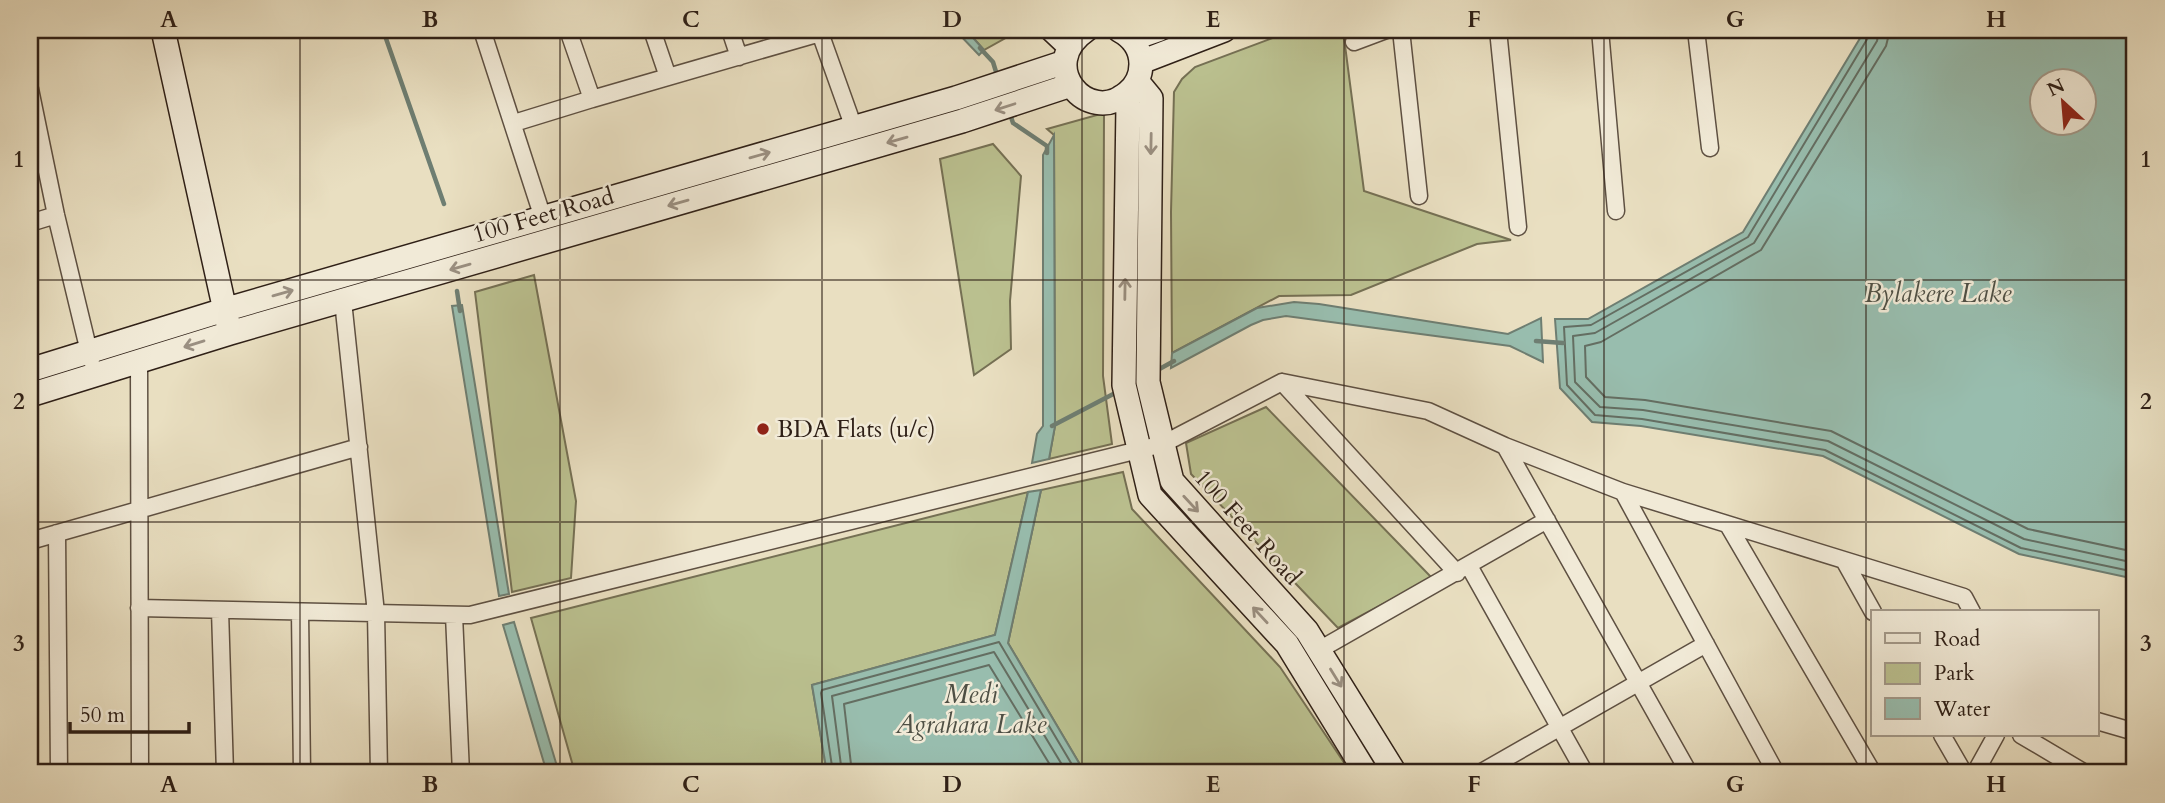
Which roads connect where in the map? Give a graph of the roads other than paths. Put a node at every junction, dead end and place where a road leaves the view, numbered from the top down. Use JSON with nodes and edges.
{"nodes":[{"id":1,"x":163,"y":30,"type":"edge"},
{"id":2,"x":482,"y":30,"type":"edge"},
{"id":3,"x":568,"y":30,"type":"edge"},
{"id":4,"x":652,"y":30,"type":"edge"},
{"id":5,"x":730,"y":30,"type":"edge"},
{"id":6,"x":1052,"y":30,"type":"edge"},
{"id":7,"x":1086,"y":30,"type":"edge"},
{"id":8,"x":1158,"y":30,"type":"edge"},
{"id":9,"x":1224,"y":30,"type":"edge"},
{"id":10,"x":1387,"y":30,"type":"edge"},
{"id":11,"x":1401,"y":30,"type":"edge"},
{"id":12,"x":1498,"y":30,"type":"edge"},
{"id":13,"x":1600,"y":30,"type":"edge"},
{"id":14,"x":1696,"y":30,"type":"edge"},
{"id":15,"x":820,"y":31,"type":"edge"},
{"id":16,"x":1125,"y":35,"type":"edge"},
{"id":17,"x":1354,"y":42,"type":"dead end"},
{"id":18,"x":1067,"y":54,"type":"junction"},
{"id":19,"x":739,"y":57,"type":"junction"},
{"id":20,"x":1139,"y":71,"type":"junction"},
{"id":21,"x":668,"y":77,"type":"junction"},
{"id":22,"x":1071,"y":85,"type":"junction"},
{"id":23,"x":30,"y":89,"type":"edge"},
{"id":24,"x":1121,"y":97,"type":"junction"},
{"id":25,"x":592,"y":99,"type":"junction"},
{"id":26,"x":514,"y":123,"type":"junction"},
{"id":27,"x":854,"y":128,"type":"junction"},
{"id":28,"x":1710,"y":148,"type":"dead end"},
{"id":29,"x":1419,"y":196,"type":"dead end"},
{"id":30,"x":1616,"y":211,"type":"dead end"},
{"id":31,"x":56,"y":215,"type":"junction"},
{"id":32,"x":543,"y":218,"type":"junction"},
{"id":33,"x":30,"y":223,"type":"edge"},
{"id":34,"x":1518,"y":227,"type":"dead end"},
{"id":35,"x":343,"y":300,"type":"junction"},
{"id":36,"x":225,"y":310,"type":"junction"},
{"id":37,"x":230,"y":333,"type":"junction"},
{"id":38,"x":89,"y":352,"type":"junction"},
{"id":39,"x":139,"y":361,"type":"junction"},
{"id":40,"x":30,"y":370,"type":"edge"},
{"id":41,"x":95,"y":375,"type":"junction"},
{"id":42,"x":1282,"y":382,"type":"junction"},
{"id":43,"x":30,"y":395,"type":"edge"},
{"id":44,"x":1163,"y":444,"type":"junction"},
{"id":45,"x":1505,"y":446,"type":"junction"},
{"id":46,"x":359,"y":447,"type":"junction"},
{"id":47,"x":1140,"y":450,"type":"junction"},
{"id":48,"x":1623,"y":492,"type":"junction"},
{"id":49,"x":138,"y":510,"type":"junction"},
{"id":50,"x":1546,"y":520,"type":"junction"},
{"id":51,"x":1728,"y":525,"type":"junction"},
{"id":52,"x":57,"y":533,"type":"junction"},
{"id":53,"x":30,"y":541,"type":"edge"},
{"id":54,"x":1845,"y":562,"type":"junction"},
{"id":55,"x":1463,"y":569,"type":"junction"},
{"id":56,"x":139,"y":608,"type":"junction"},
{"id":57,"x":220,"y":610,"type":"junction"},
{"id":58,"x":1872,"y":610,"type":"edge"},
{"id":59,"x":1971,"y":610,"type":"edge"},
{"id":60,"x":300,"y":612,"type":"junction"},
{"id":61,"x":376,"y":613,"type":"junction"},
{"id":62,"x":454,"y":615,"type":"junction"},
{"id":63,"x":1706,"y":644,"type":"junction"},
{"id":64,"x":1319,"y":650,"type":"junction"},
{"id":65,"x":1638,"y":682,"type":"junction"},
{"id":66,"x":2098,"y":721,"type":"edge"},
{"id":67,"x":1559,"y":727,"type":"junction"},
{"id":68,"x":2135,"y":732,"type":"edge"},
{"id":69,"x":1943,"y":736,"type":"edge"},
{"id":70,"x":1995,"y":736,"type":"edge"},
{"id":71,"x":2023,"y":736,"type":"edge"},
{"id":72,"x":1489,"y":771,"type":"edge"},
{"id":73,"x":59,"y":773,"type":"edge"},
{"id":74,"x":140,"y":773,"type":"edge"},
{"id":75,"x":225,"y":773,"type":"edge"},
{"id":76,"x":302,"y":773,"type":"edge"},
{"id":77,"x":379,"y":773,"type":"edge"},
{"id":78,"x":461,"y":773,"type":"edge"},
{"id":79,"x":1366,"y":773,"type":"edge"},
{"id":80,"x":1395,"y":773,"type":"edge"},
{"id":81,"x":1585,"y":773,"type":"edge"},
{"id":82,"x":1689,"y":773,"type":"edge"},
{"id":83,"x":1776,"y":773,"type":"edge"},
{"id":84,"x":1872,"y":773,"type":"edge"},
{"id":85,"x":1964,"y":773,"type":"edge"},
{"id":86,"x":1975,"y":773,"type":"edge"},
{"id":87,"x":2085,"y":773,"type":"edge"}],
"edges":[{"from":1,"to":36,"type":"main road"},
{"from":2,"to":26,"type":"street"},
{"from":3,"to":25,"type":"street"},
{"from":4,"to":21,"type":"street"},
{"from":5,"to":19,"type":"street"},
{"from":6,"to":18,"type":"main road"},
{"from":7,"to":18,"type":"main road"},
{"from":8,"to":16,"type":"main road"},
{"from":9,"to":20,"type":"main road"},
{"from":10,"to":17,"type":"street"},
{"from":11,"to":29,"type":"street"},
{"from":12,"to":34,"type":"street"},
{"from":13,"to":30,"type":"street"},
{"from":14,"to":28,"type":"street"},
{"from":15,"to":19,"type":"street"},
{"from":15,"to":27,"type":"street"},
{"from":16,"to":20,"type":"main road","name":"100 Feet Road"},
{"from":18,"to":22,"type":"main road"},
{"from":18,"to":27,"type":"main road","name":"100 Feet Road"},
{"from":19,"to":21,"type":"street"},
{"from":20,"to":24,"type":"main road"},
{"from":20,"to":44,"type":"main road","name":"100 Feet Road","one_way":true},
{"from":21,"to":25,"type":"street"},
{"from":22,"to":24,"type":"main road"},
{"from":22,"to":35,"type":"main road","name":"100 Feet Road","one_way":true},
{"from":23,"to":31,"type":"street"},
{"from":47,"to":24,"type":"main road","name":"100 Feet Road","one_way":true},
{"from":25,"to":26,"type":"street"},
{"from":26,"to":32,"type":"street"},
{"from":32,"to":27,"type":"main road","name":"100 Feet Road","one_way":true},
{"from":31,"to":33,"type":"street"},
{"from":31,"to":38,"type":"street"},
{"from":36,"to":32,"type":"main road","name":"100 Feet Road","one_way":true},
{"from":35,"to":37,"type":"main road","name":"100 Feet Road"},
{"from":35,"to":46,"type":"street"},
{"from":36,"to":37,"type":"main road"},
{"from":36,"to":38,"type":"main road","name":"100 Feet Road"},
{"from":37,"to":39,"type":"main road","name":"100 Feet Road","one_way":true},
{"from":38,"to":40,"type":"main road","name":"100 Feet Road"},
{"from":38,"to":41,"type":"street"},
{"from":39,"to":41,"type":"main road","name":"100 Feet Road"},
{"from":39,"to":49,"type":"street"},
{"from":41,"to":43,"type":"main road","name":"100 Feet Road"},
{"from":42,"to":44,"type":"street"},
{"from":42,"to":45,"type":"street"},
{"from":42,"to":55,"type":"street"},
{"from":44,"to":47,"type":"street"},
{"from":44,"to":64,"type":"main road","name":"100 Feet Road","one_way":true},
{"from":45,"to":48,"type":"street"},
{"from":45,"to":50,"type":"street"},
{"from":46,"to":49,"type":"street"},
{"from":46,"to":61,"type":"street"},
{"from":47,"to":62,"type":"street"},
{"from":79,"to":47,"type":"main road","name":"100 Feet Road","one_way":true},
{"from":48,"to":51,"type":"street"},
{"from":48,"to":63,"type":"street"},
{"from":49,"to":52,"type":"street"},
{"from":49,"to":56,"type":"street"},
{"from":50,"to":55,"type":"street"},
{"from":50,"to":65,"type":"street"},
{"from":51,"to":54,"type":"street"},
{"from":51,"to":84,"type":"street"},
{"from":52,"to":53,"type":"street"},
{"from":52,"to":73,"type":"street"},
{"from":54,"to":58,"type":"street"},
{"from":54,"to":59,"type":"street"},
{"from":55,"to":64,"type":"street"},
{"from":55,"to":67,"type":"street"},
{"from":56,"to":57,"type":"street"},
{"from":56,"to":74,"type":"street"},
{"from":57,"to":60,"type":"street"},
{"from":57,"to":75,"type":"street"},
{"from":60,"to":61,"type":"street"},
{"from":60,"to":76,"type":"street"},
{"from":61,"to":62,"type":"street"},
{"from":61,"to":77,"type":"street"},
{"from":62,"to":78,"type":"street"},
{"from":63,"to":65,"type":"street"},
{"from":63,"to":83,"type":"street"},
{"from":64,"to":80,"type":"main road","name":"100 Feet Road","one_way":true},
{"from":65,"to":67,"type":"street"},
{"from":65,"to":82,"type":"street"},
{"from":66,"to":68,"type":"street"},
{"from":67,"to":72,"type":"street"},
{"from":67,"to":81,"type":"street"},
{"from":69,"to":85,"type":"street"},
{"from":70,"to":86,"type":"street"},
{"from":71,"to":87,"type":"street"}]}
